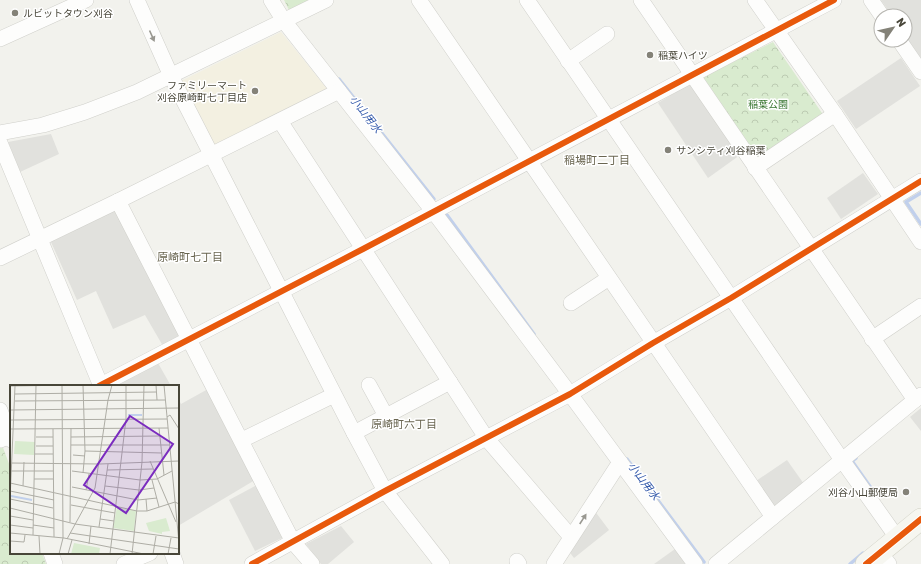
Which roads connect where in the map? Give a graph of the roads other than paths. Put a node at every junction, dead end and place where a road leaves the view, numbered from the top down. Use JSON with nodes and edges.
{"nodes":[{"id":1,"x":86,"y":0,"type":"edge"},
{"id":2,"x":137,"y":0,"type":"edge"},
{"id":3,"x":271,"y":0,"type":"edge"},
{"id":4,"x":326,"y":0,"type":"edge"},
{"id":5,"x":419,"y":0,"type":"edge"},
{"id":6,"x":527,"y":0,"type":"edge"},
{"id":7,"x":641,"y":0,"type":"edge"},
{"id":8,"x":755,"y":0,"type":"edge"},
{"id":9,"x":834,"y":0,"type":"edge"},
{"id":10,"x":284,"y":21,"type":"junction"},
{"id":11,"x":776,"y":31,"type":"junction"},
{"id":12,"x":607,"y":34,"type":"dead end"},
{"id":13,"x":0,"y":39,"type":"edge"},
{"id":14,"x":904,"y":48,"type":"edge"},
{"id":15,"x":568,"y":61,"type":"junction"},
{"id":16,"x":921,"y":72,"type":"edge"},
{"id":17,"x":171,"y":76,"type":"junction"},
{"id":18,"x":692,"y":76,"type":"junction"},
{"id":19,"x":339,"y":91,"type":"junction"},
{"id":20,"x":835,"y":114,"type":"junction"},
{"id":21,"x":609,"y":120,"type":"junction"},
{"id":22,"x":280,"y":121,"type":"junction"},
{"id":23,"x":0,"y":133,"type":"edge"},
{"id":24,"x":0,"y":143,"type":"edge"},
{"id":25,"x":211,"y":155,"type":"junction"},
{"id":26,"x":528,"y":160,"type":"junction"},
{"id":27,"x":755,"y":168,"type":"junction"},
{"id":28,"x":921,"y":181,"type":"edge"},
{"id":29,"x":892,"y":199,"type":"junction"},
{"id":30,"x":118,"y":201,"type":"junction"},
{"id":31,"x":433,"y":212,"type":"junction"},
{"id":32,"x":40,"y":239,"type":"junction"},
{"id":33,"x":921,"y":242,"type":"edge"},
{"id":34,"x":363,"y":249,"type":"junction"},
{"id":35,"x":810,"y":249,"type":"junction"},
{"id":36,"x":0,"y":258,"type":"edge"},
{"id":37,"x":609,"y":278,"type":"junction"},
{"id":38,"x":281,"y":291,"type":"junction"},
{"id":39,"x":731,"y":298,"type":"junction"},
{"id":40,"x":571,"y":303,"type":"dead end"},
{"id":41,"x":921,"y":306,"type":"edge"},
{"id":42,"x":872,"y":339,"type":"junction"},
{"id":43,"x":188,"y":340,"type":"junction"},
{"id":44,"x":653,"y":343,"type":"junction"},
{"id":45,"x":450,"y":382,"type":"junction"},
{"id":46,"x":100,"y":385,"type":"edge"},
{"id":47,"x":102,"y":385,"type":"edge"},
{"id":48,"x":370,"y":385,"type":"dead end"},
{"id":49,"x":570,"y":394,"type":"junction"},
{"id":50,"x":334,"y":395,"type":"junction"},
{"id":51,"x":918,"y":397,"type":"edge"},
{"id":52,"x":0,"y":410,"type":"edge"},
{"id":53,"x":386,"y":416,"type":"junction"},
{"id":54,"x":354,"y":433,"type":"junction"},
{"id":55,"x":8,"y":436,"type":"edge"},
{"id":56,"x":487,"y":439,"type":"junction"},
{"id":57,"x":242,"y":440,"type":"junction"},
{"id":58,"x":842,"y":460,"type":"junction"},
{"id":59,"x":620,"y":462,"type":"junction"},
{"id":60,"x":385,"y":491,"type":"junction"},
{"id":61,"x":773,"y":517,"type":"junction"},
{"id":62,"x":921,"y":520,"type":"edge"},
{"id":63,"x":571,"y":537,"type":"junction"},
{"id":64,"x":898,"y":539,"type":"junction"},
{"id":65,"x":293,"y":542,"type":"junction"},
{"id":66,"x":51,"y":554,"type":"edge"},
{"id":67,"x":148,"y":554,"type":"edge"},
{"id":68,"x":172,"y":554,"type":"edge"},
{"id":69,"x":878,"y":560,"type":"edge"},
{"id":70,"x":55,"y":564,"type":"edge"},
{"id":71,"x":124,"y":564,"type":"edge"},
{"id":72,"x":176,"y":564,"type":"edge"},
{"id":73,"x":252,"y":564,"type":"edge"},
{"id":74,"x":312,"y":564,"type":"edge"},
{"id":75,"x":442,"y":564,"type":"edge"},
{"id":76,"x":554,"y":564,"type":"edge"},
{"id":77,"x":695,"y":564,"type":"edge"},
{"id":78,"x":716,"y":564,"type":"edge"}],
"edges":[{"from":1,"to":13,"type":"street"},
{"from":2,"to":17,"type":"street","one_way":true},
{"from":3,"to":10,"type":"street"},
{"from":4,"to":10,"type":"street"},
{"from":5,"to":26,"type":"street"},
{"from":6,"to":15,"type":"street"},
{"from":7,"to":18,"type":"street"},
{"from":8,"to":11,"type":"street"},
{"from":9,"to":11,"type":"street"},
{"from":10,"to":17,"type":"street"},
{"from":10,"to":19,"type":"street"},
{"from":11,"to":18,"type":"street"},
{"from":11,"to":20,"type":"street"},
{"from":12,"to":15,"type":"street"},
{"from":14,"to":16,"type":"street"},
{"from":15,"to":21,"type":"street"},
{"from":17,"to":23,"type":"street"},
{"from":17,"to":25,"type":"street"},
{"from":18,"to":21,"type":"street"},
{"from":18,"to":27,"type":"street"},
{"from":19,"to":22,"type":"street"},
{"from":19,"to":31,"type":"street"},
{"from":20,"to":27,"type":"street"},
{"from":20,"to":29,"type":"street"},
{"from":21,"to":26,"type":"street"},
{"from":21,"to":39,"type":"street"},
{"from":22,"to":25,"type":"street"},
{"from":22,"to":34,"type":"street"},
{"from":24,"to":32,"type":"street"},
{"from":25,"to":30,"type":"street"},
{"from":25,"to":38,"type":"street"},
{"from":26,"to":31,"type":"street"},
{"from":26,"to":37,"type":"street"},
{"from":27,"to":35,"type":"street"},
{"from":28,"to":29,"type":"street"},
{"from":29,"to":33,"type":"street"},
{"from":29,"to":35,"type":"street"},
{"from":30,"to":32,"type":"street"},
{"from":30,"to":43,"type":"street"},
{"from":31,"to":34,"type":"street"},
{"from":31,"to":49,"type":"street"},
{"from":32,"to":36,"type":"street"},
{"from":32,"to":46,"type":"street"},
{"from":34,"to":38,"type":"street"},
{"from":34,"to":45,"type":"street"},
{"from":35,"to":39,"type":"street"},
{"from":35,"to":42,"type":"street"},
{"from":37,"to":40,"type":"street"},
{"from":37,"to":44,"type":"street"},
{"from":38,"to":43,"type":"street"},
{"from":38,"to":50,"type":"street"},
{"from":39,"to":44,"type":"street"},
{"from":39,"to":58,"type":"street"},
{"from":41,"to":42,"type":"street"},
{"from":42,"to":51,"type":"street"},
{"from":43,"to":47,"type":"street"},
{"from":43,"to":57,"type":"street"},
{"from":44,"to":49,"type":"street"},
{"from":44,"to":61,"type":"street"},
{"from":45,"to":53,"type":"street"},
{"from":45,"to":56,"type":"street"},
{"from":48,"to":53,"type":"street"},
{"from":49,"to":56,"type":"street"},
{"from":49,"to":59,"type":"street"},
{"from":50,"to":54,"type":"street"},
{"from":50,"to":57,"type":"street"},
{"from":51,"to":58,"type":"street"},
{"from":52,"to":55,"type":"street"},
{"from":53,"to":54,"type":"street"},
{"from":54,"to":60,"type":"street"},
{"from":56,"to":60,"type":"street"},
{"from":56,"to":63,"type":"street"},
{"from":57,"to":65,"type":"street"},
{"from":58,"to":61,"type":"street"},
{"from":58,"to":64,"type":"street"},
{"from":63,"to":59,"type":"street","one_way":true},
{"from":59,"to":77,"type":"street"},
{"from":60,"to":65,"type":"street"},
{"from":60,"to":75,"type":"street"},
{"from":61,"to":78,"type":"street"},
{"from":62,"to":64,"type":"main road"},
{"from":63,"to":76,"type":"street"},
{"from":64,"to":69,"type":"main road"},
{"from":65,"to":73,"type":"street"},
{"from":65,"to":74,"type":"street"},
{"from":66,"to":70,"type":"street"},
{"from":67,"to":71,"type":"street"},
{"from":68,"to":72,"type":"street"}]}
